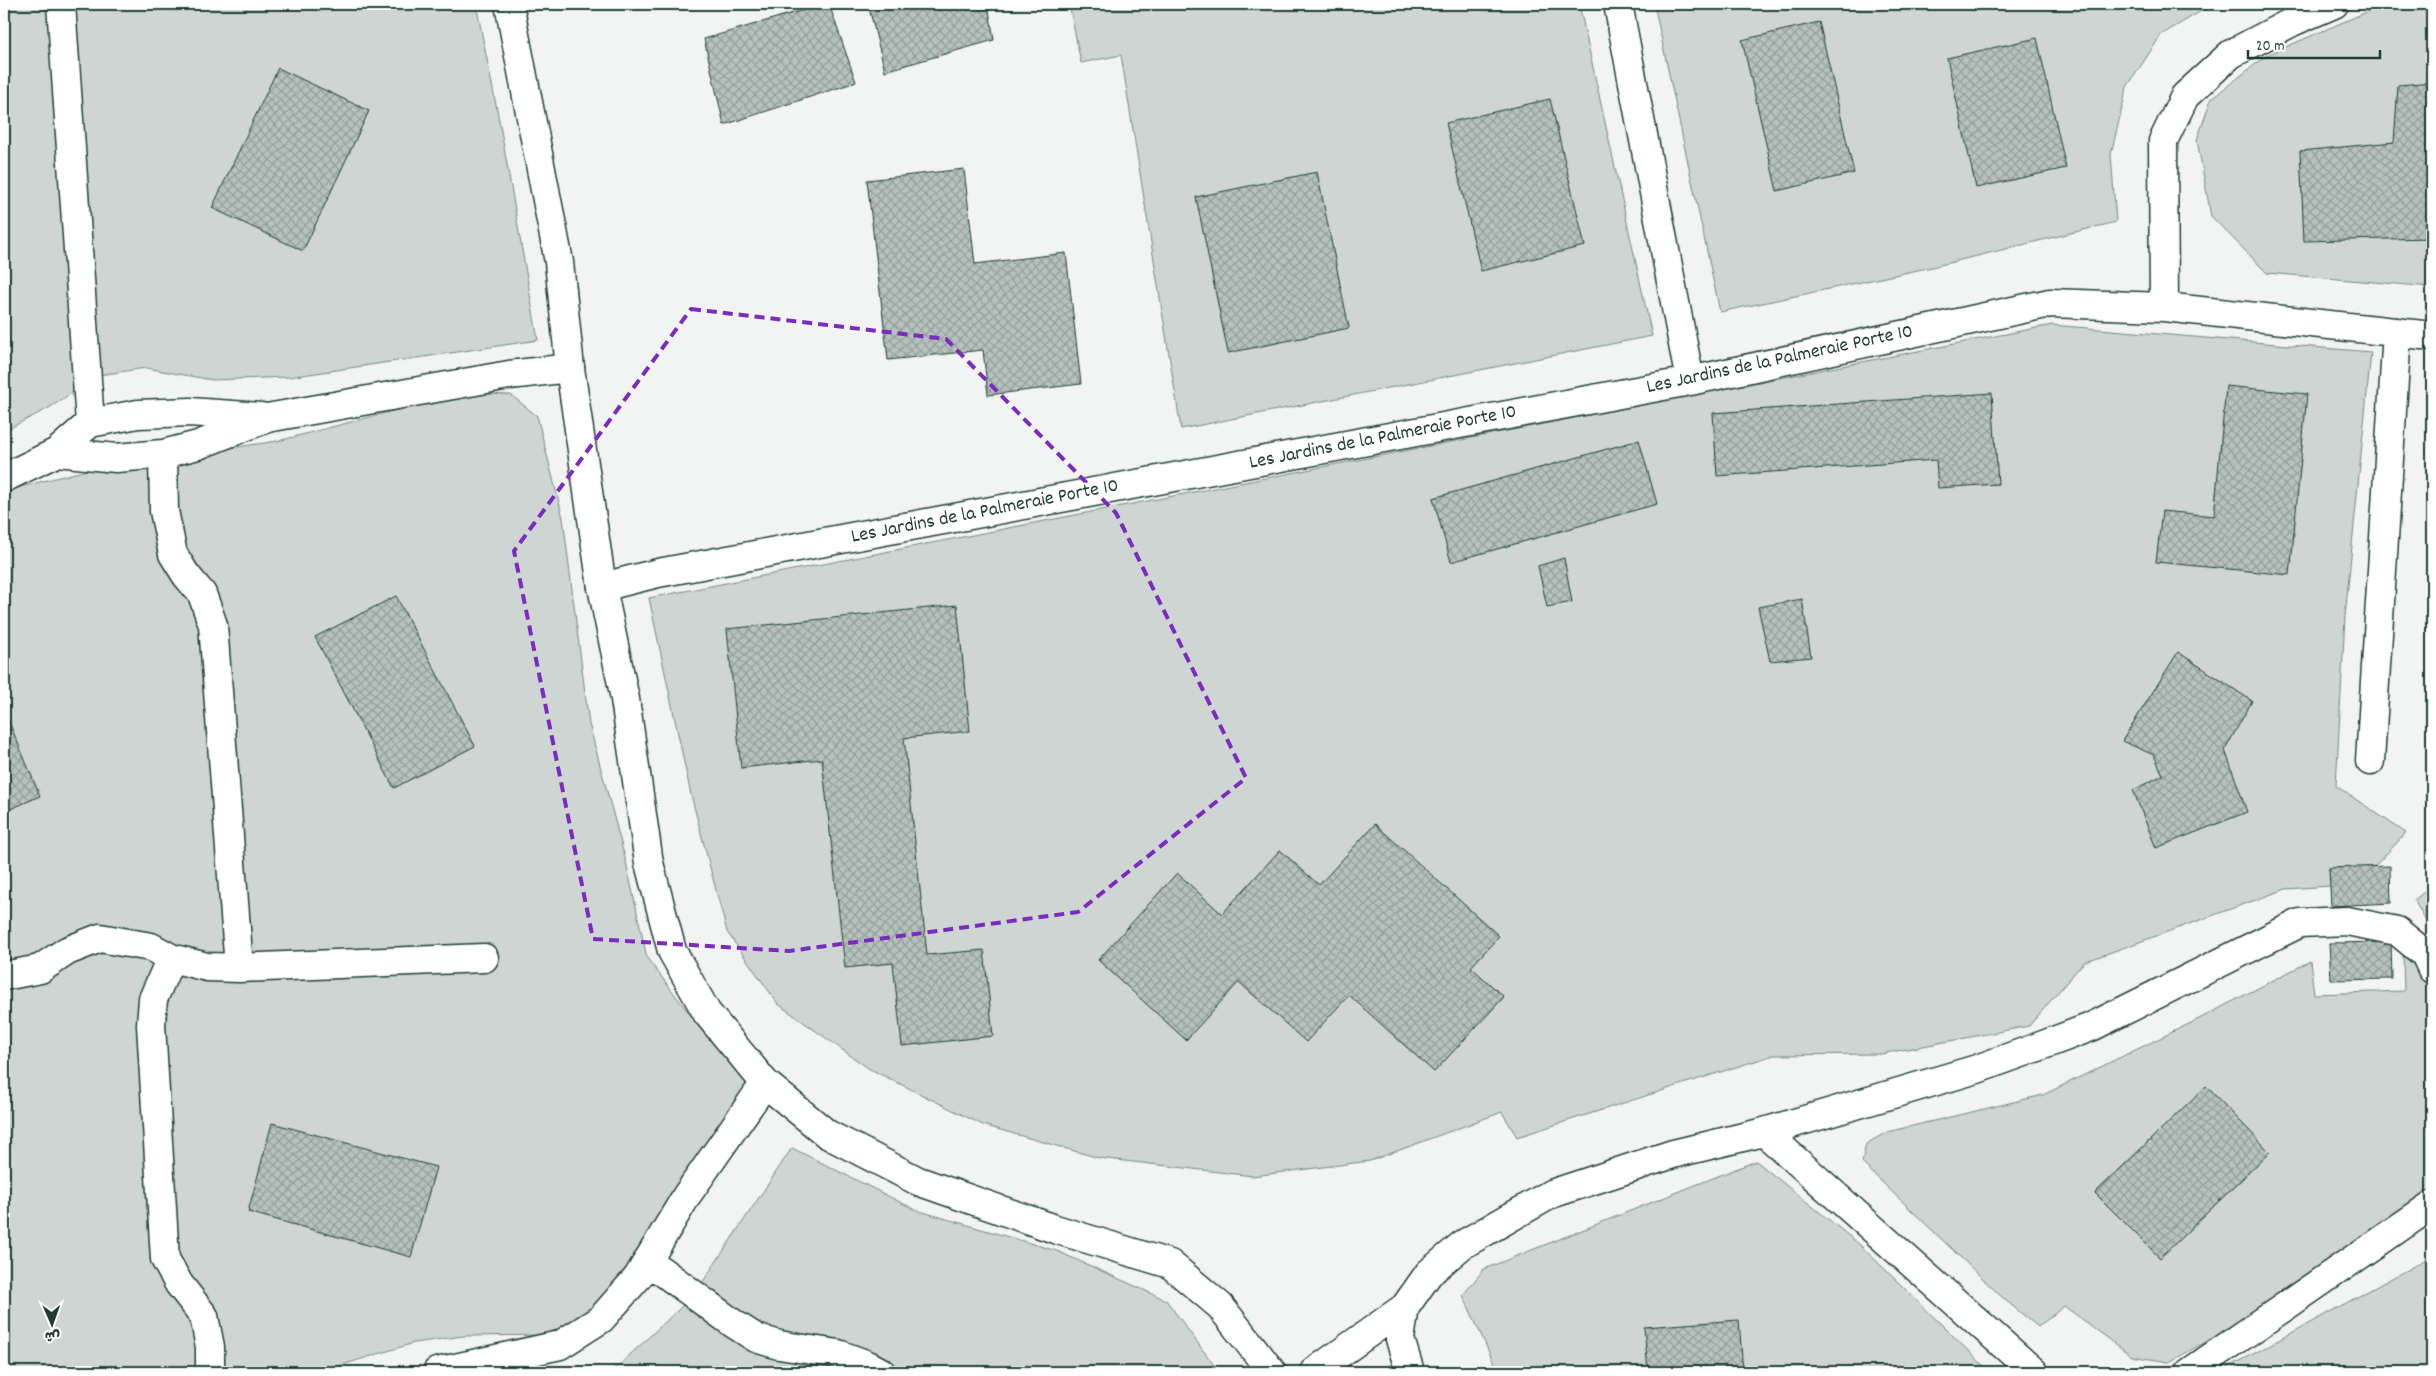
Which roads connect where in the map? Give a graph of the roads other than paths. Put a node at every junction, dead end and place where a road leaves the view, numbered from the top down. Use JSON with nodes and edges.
{"nodes":[{"id":1,"x":61,"y":4,"type":"edge"},
{"id":2,"x":509,"y":4,"type":"edge"},
{"id":3,"x":1618,"y":4,"type":"edge"},
{"id":4,"x":2334,"y":4,"type":"edge"},
{"id":5,"x":2164,"y":307,"type":"junction"},
{"id":6,"x":2398,"y":332,"type":"junction"},
{"id":7,"x":2432,"y":336,"type":"edge"},
{"id":8,"x":570,"y":368,"type":"junction"},
{"id":9,"x":1690,"y":381,"type":"junction"},
{"id":10,"x":268,"y":418,"type":"junction"},
{"id":11,"x":90,"y":423,"type":"junction"},
{"id":12,"x":57,"y":452,"type":"junction"},
{"id":13,"x":163,"y":454,"type":"junction"},
{"id":14,"x":4,"y":478,"type":"edge"},
{"id":15,"x":602,"y":587,"type":"junction"},
{"id":16,"x":2370,"y":761,"type":"dead end"},
{"id":17,"x":171,"y":958,"type":"junction"},
{"id":18,"x":484,"y":958,"type":"dead end"},
{"id":19,"x":238,"y":968,"type":"junction"},
{"id":20,"x":2432,"y":969,"type":"edge"},
{"id":21,"x":4,"y":976,"type":"edge"},
{"id":22,"x":765,"y":1083,"type":"junction"},
{"id":23,"x":1764,"y":1132,"type":"junction"},
{"id":24,"x":2432,"y":1204,"type":"edge"},
{"id":25,"x":648,"y":1261,"type":"junction"},
{"id":26,"x":1405,"y":1307,"type":"junction"},
{"id":27,"x":210,"y":1372,"type":"edge"},
{"id":28,"x":437,"y":1372,"type":"edge"},
{"id":29,"x":881,"y":1372,"type":"edge"},
{"id":30,"x":1272,"y":1372,"type":"edge"},
{"id":31,"x":1314,"y":1372,"type":"edge"},
{"id":32,"x":1410,"y":1372,"type":"edge"},
{"id":33,"x":2034,"y":1372,"type":"edge"},
{"id":34,"x":2190,"y":1372,"type":"edge"}],
"edges":[{"from":1,"to":11,"type":"street"},
{"from":2,"to":8,"type":"street"},
{"from":3,"to":9,"type":"street"},
{"from":4,"to":5,"type":"street"},
{"from":5,"to":6,"type":"street","name":"Les Jardins de la Palmeraie Porte 10"},
{"from":5,"to":9,"type":"street","name":"Les Jardins de la Palmeraie Porte 10"},
{"from":6,"to":7,"type":"street","name":"Les Jardins de la Palmeraie Porte 10"},
{"from":6,"to":16,"type":"street"},
{"from":8,"to":10,"type":"street"},
{"from":8,"to":15,"type":"street"},
{"from":9,"to":15,"type":"street","name":"Les Jardins de la Palmeraie Porte 10"},
{"from":10,"to":11,"type":"street"},
{"from":10,"to":13,"type":"street"},
{"from":11,"to":12,"type":"street"},
{"from":12,"to":13,"type":"street"},
{"from":12,"to":14,"type":"street"},
{"from":13,"to":19,"type":"street"},
{"from":15,"to":22,"type":"street"},
{"from":17,"to":19,"type":"street"},
{"from":17,"to":21,"type":"street"},
{"from":17,"to":27,"type":"street"},
{"from":18,"to":19,"type":"street"},
{"from":20,"to":23,"type":"street"},
{"from":22,"to":25,"type":"street"},
{"from":22,"to":30,"type":"street"},
{"from":23,"to":26,"type":"street"},
{"from":23,"to":33,"type":"street"},
{"from":24,"to":34,"type":"street"},
{"from":25,"to":28,"type":"street"},
{"from":25,"to":29,"type":"street"},
{"from":26,"to":31,"type":"street"},
{"from":26,"to":32,"type":"street"}]}
